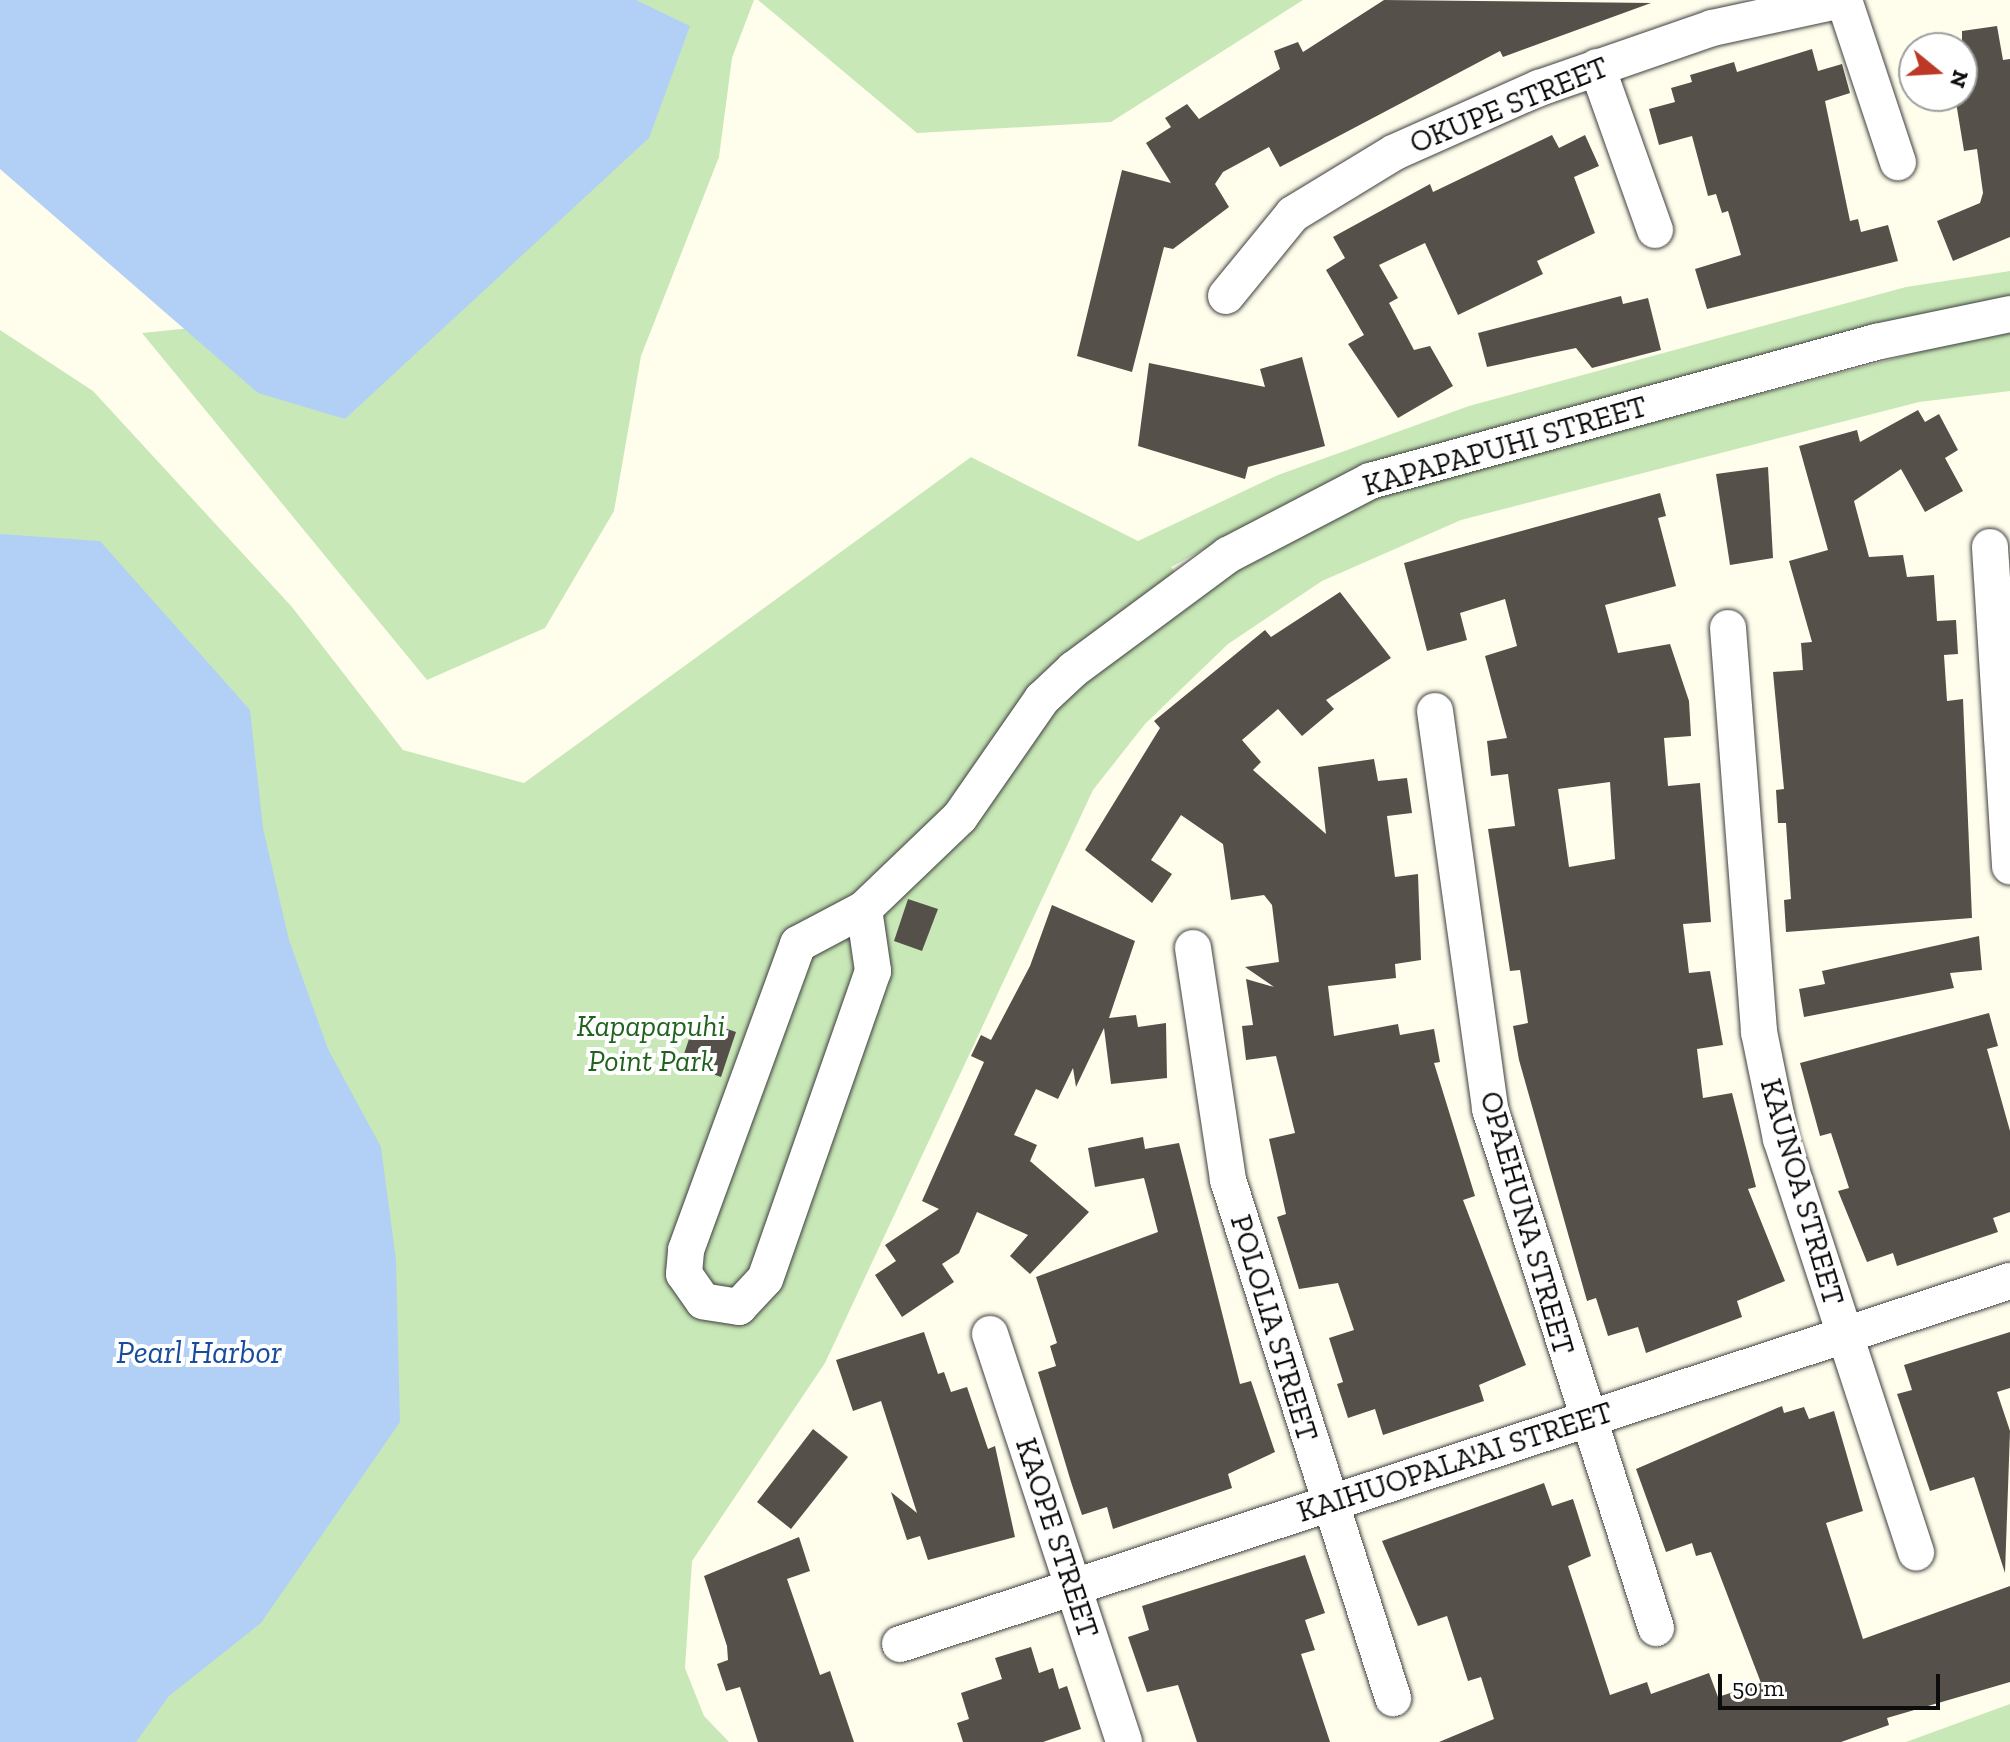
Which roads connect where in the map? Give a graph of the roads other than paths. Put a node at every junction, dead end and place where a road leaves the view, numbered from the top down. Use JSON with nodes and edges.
{"nodes":[{"id":1,"x":1842,"y":0,"type":"edge"},
{"id":2,"x":1597,"y":67,"type":"junction"},
{"id":3,"x":1898,"y":162,"type":"dead end"},
{"id":4,"x":1655,"y":230,"type":"dead end"},
{"id":5,"x":1226,"y":296,"type":"dead end"},
{"id":6,"x":2010,"y":314,"type":"edge"},
{"id":7,"x":1990,"y":547,"type":"dead end"},
{"id":8,"x":1728,"y":628,"type":"dead end"},
{"id":9,"x":1435,"y":711,"type":"dead end"},
{"id":10,"x":2010,"y":866,"type":"edge"},
{"id":11,"x":864,"y":909,"type":"junction"},
{"id":12,"x":1193,"y":948,"type":"dead end"},
{"id":13,"x":2010,"y":1281,"type":"edge"},
{"id":14,"x":990,"y":1334,"type":"dead end"},
{"id":15,"x":1844,"y":1335,"type":"junction"},
{"id":16,"x":1587,"y":1419,"type":"junction"},
{"id":17,"x":1329,"y":1503,"type":"junction"},
{"id":18,"x":1916,"y":1553,"type":"dead end"},
{"id":19,"x":1073,"y":1587,"type":"junction"},
{"id":20,"x":1656,"y":1628,"type":"dead end"},
{"id":21,"x":900,"y":1644,"type":"dead end"},
{"id":22,"x":1393,"y":1698,"type":"dead end"},
{"id":23,"x":1124,"y":1742,"type":"edge"}],
"edges":[{"from":1,"to":2,"type":"street","name":"OKUPE STREET"},
{"from":1,"to":3,"type":"street"},
{"from":2,"to":4,"type":"street"},
{"from":2,"to":5,"type":"street","name":"OKUPE STREET"},
{"from":6,"to":11,"type":"street","name":"KAPAPAPUHI STREET"},
{"from":7,"to":10,"type":"street"},
{"from":8,"to":15,"type":"street","name":"KAUNOA STREET"},
{"from":9,"to":16,"type":"street","name":"OPAEHUNA STREET"},
{"from":11,"to":11,"type":"street","name":"KAPAPAPUHI STREET"},
{"from":12,"to":17,"type":"street","name":"POLOLIA STREET"},
{"from":13,"to":15,"type":"street","name":"KAIHUOPALA'AI STREET"},
{"from":14,"to":19,"type":"street","name":"KAOPE STREET"},
{"from":15,"to":16,"type":"street","name":"KAIHUOPALA'AI STREET"},
{"from":15,"to":18,"type":"street","name":"KAUNOA STREET"},
{"from":16,"to":17,"type":"street","name":"KAIHUOPALA'AI STREET"},
{"from":16,"to":20,"type":"street","name":"OPAEHUNA STREET"},
{"from":17,"to":19,"type":"street","name":"KAIHUOPALA'AI STREET"},
{"from":17,"to":22,"type":"street","name":"POLOLIA STREET"},
{"from":19,"to":21,"type":"street","name":"KAIHUOPALA'AI STREET"},
{"from":19,"to":23,"type":"street","name":"KAOPE STREET"}]}
